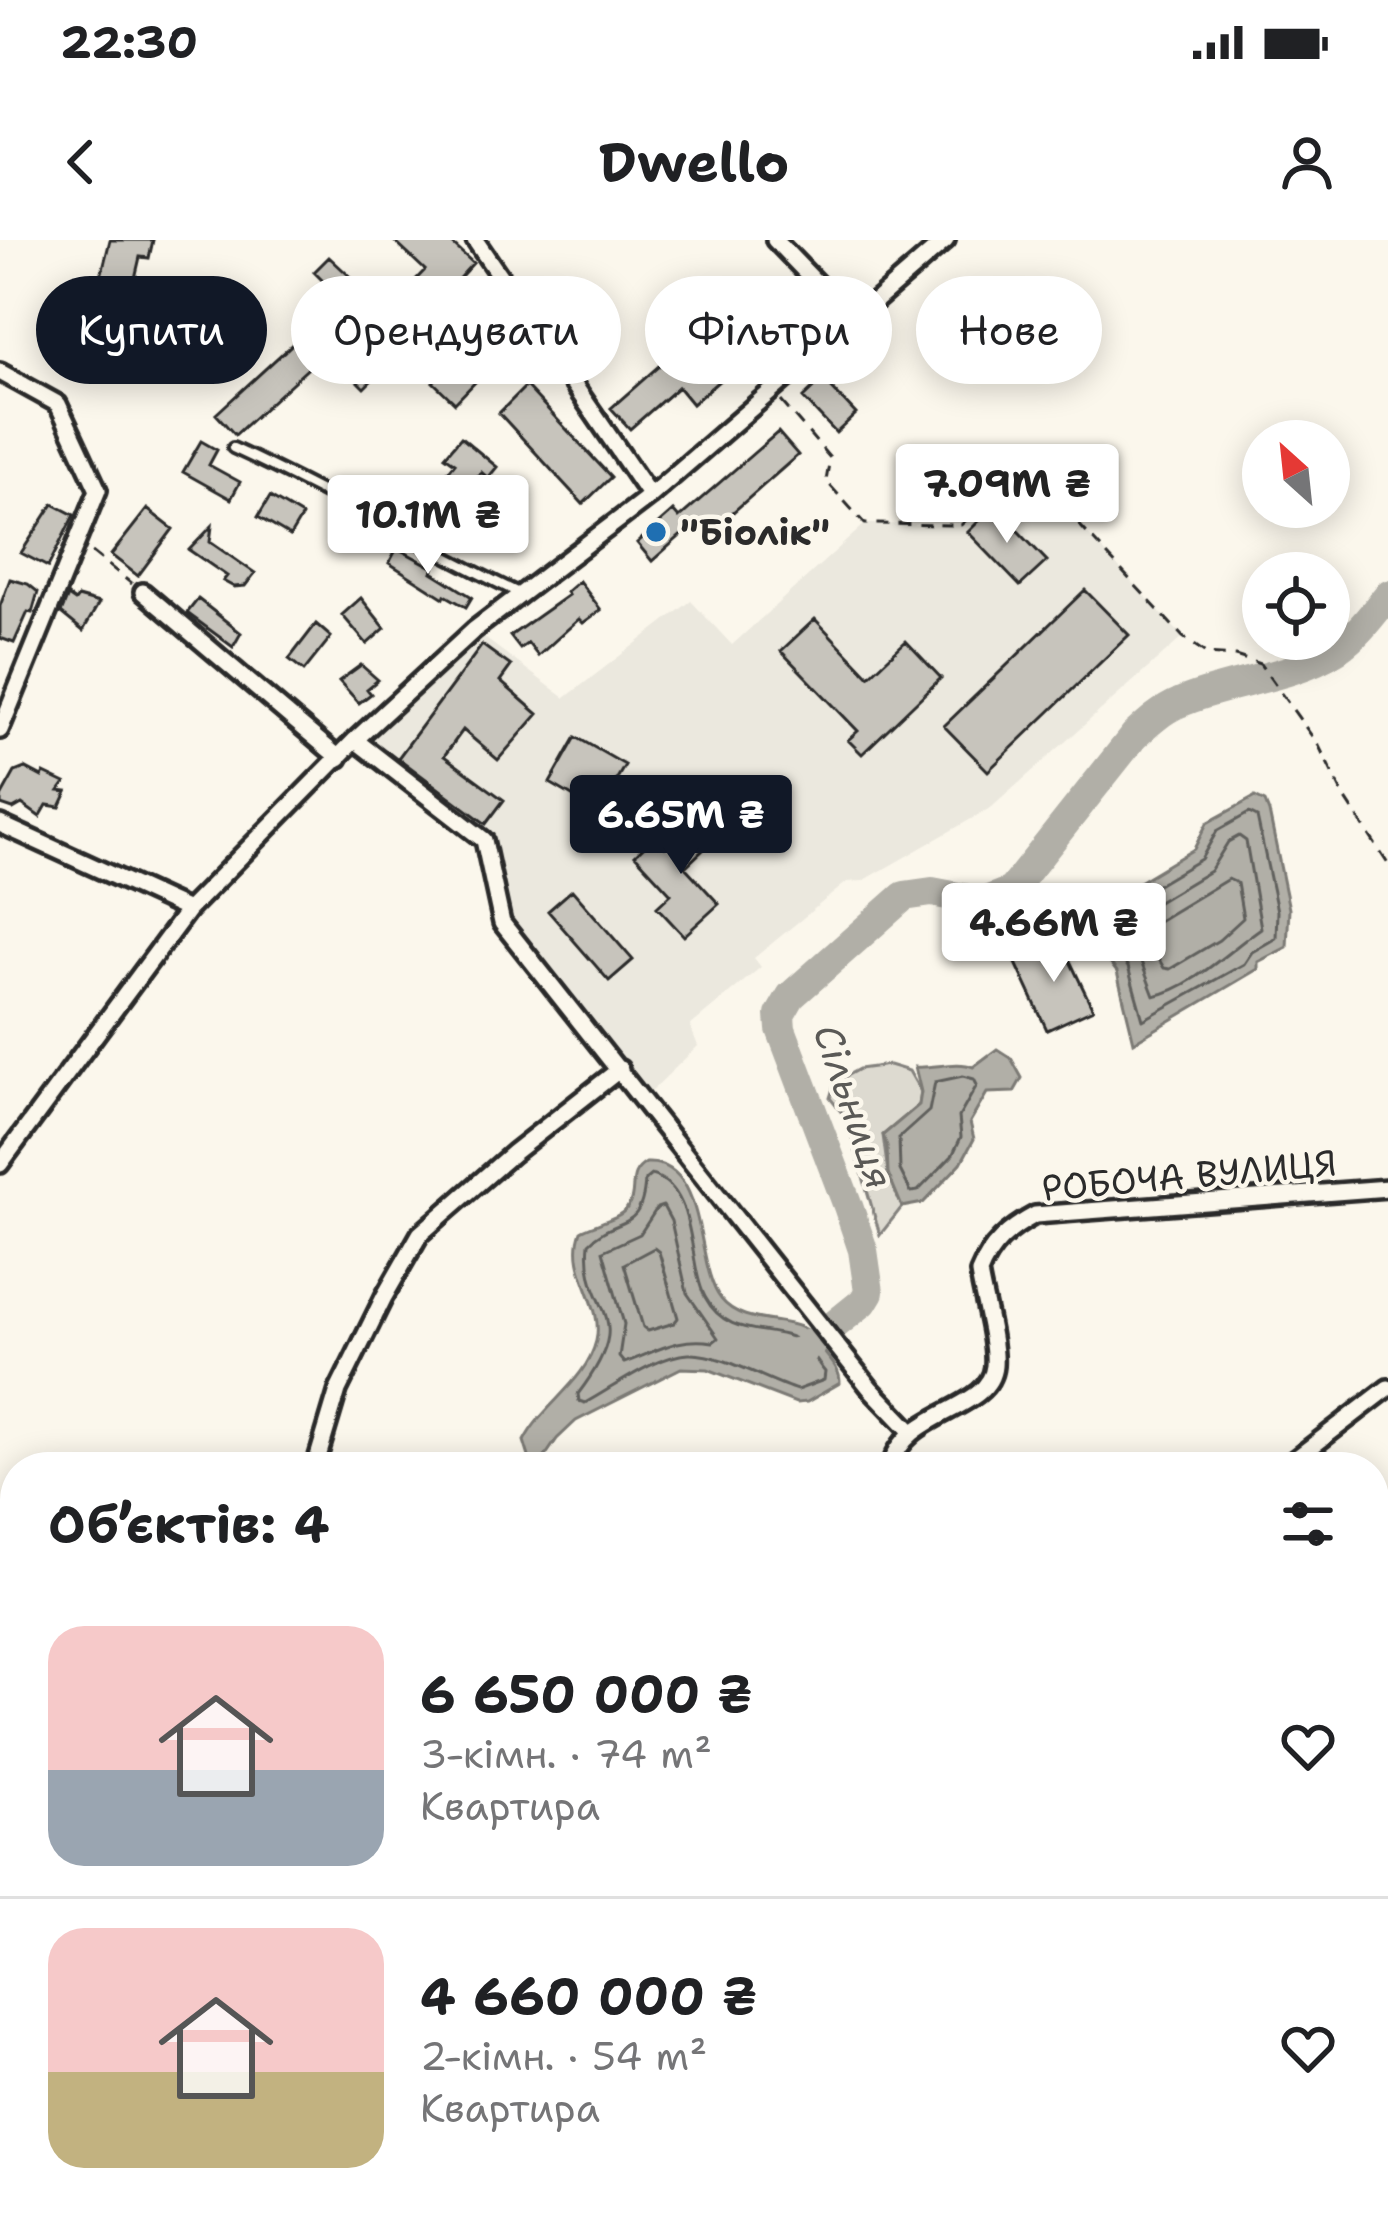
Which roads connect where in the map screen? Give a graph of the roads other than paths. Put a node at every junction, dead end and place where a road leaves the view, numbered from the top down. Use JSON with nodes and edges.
{"nodes":[{"id":1,"x":475,"y":240,"type":"edge"},
{"id":2,"x":776,"y":240,"type":"edge"},
{"id":3,"x":946,"y":240,"type":"edge"},
{"id":4,"x":810,"y":276,"type":"edge"},
{"id":5,"x":892,"y":287,"type":"edge"},
{"id":6,"x":0,"y":372,"type":"edge"},
{"id":7,"x":780,"y":384,"type":"edge"},
{"id":8,"x":233,"y":448,"type":"dead end"},
{"id":9,"x":650,"y":496,"type":"junction"},
{"id":10,"x":142,"y":592,"type":"road end"},
{"id":11,"x":523,"y":595,"type":"junction"},
{"id":12,"x":0,"y":730,"type":"edge"},
{"id":13,"x":355,"y":740,"type":"junction"},
{"id":14,"x":339,"y":758,"type":"junction"},
{"id":15,"x":0,"y":824,"type":"edge"},
{"id":16,"x":188,"y":910,"type":"junction"},
{"id":17,"x":620,"y":1069,"type":"junction"},
{"id":18,"x":0,"y":1164,"type":"edge"},
{"id":19,"x":1388,"y":1188,"type":"edge"},
{"id":20,"x":1388,"y":1388,"type":"edge"},
{"id":21,"x":911,"y":1431,"type":"junction"},
{"id":22,"x":319,"y":1452,"type":"edge"},
{"id":23,"x":895,"y":1452,"type":"edge"},
{"id":24,"x":1305,"y":1452,"type":"edge"}],
"edges":[{"from":1,"to":9,"type":"street"},
{"from":2,"to":4,"type":"street"},
{"from":3,"to":5,"type":"street"},
{"from":6,"to":12,"type":"street"},
{"from":7,"to":9,"type":"street"},
{"from":8,"to":11,"type":"lane"},
{"from":9,"to":11,"type":"street"},
{"from":10,"to":14,"type":"street"},
{"from":11,"to":13,"type":"street"},
{"from":13,"to":14,"type":"street"},
{"from":13,"to":17,"type":"street"},
{"from":14,"to":16,"type":"street"},
{"from":15,"to":16,"type":"street"},
{"from":16,"to":18,"type":"street"},
{"from":17,"to":21,"type":"street"},
{"from":17,"to":22,"type":"street"},
{"from":19,"to":21,"type":"street","name":"РОБОЧА ВУЛИЦЯ"},
{"from":20,"to":24,"type":"street"},
{"from":21,"to":23,"type":"street"}]}
